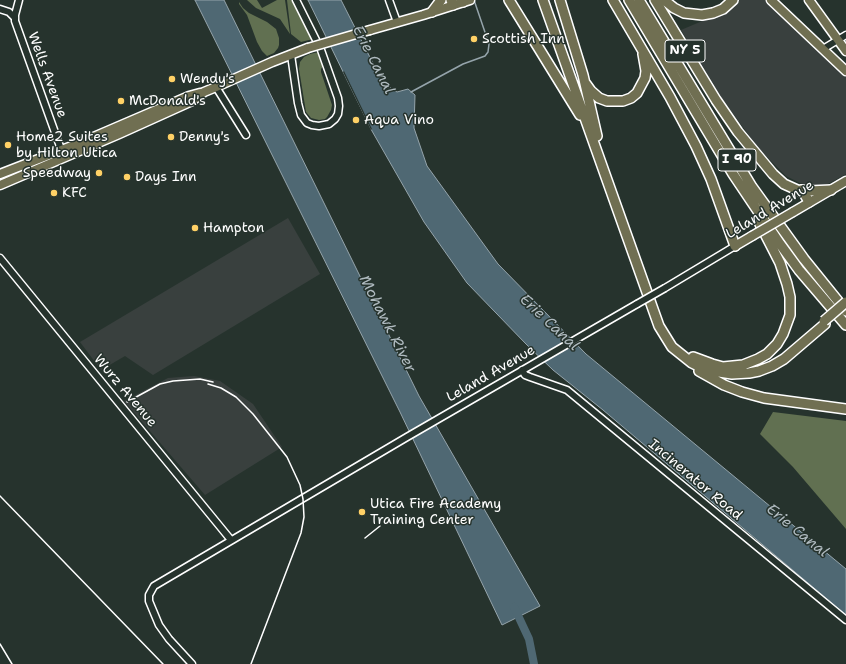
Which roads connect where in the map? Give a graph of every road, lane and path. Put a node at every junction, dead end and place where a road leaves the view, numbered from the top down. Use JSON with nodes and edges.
{"nodes":[{"id":1,"x":19,"y":0,"type":"edge"},
{"id":2,"x":296,"y":0,"type":"edge"},
{"id":3,"x":389,"y":0,"type":"edge"},
{"id":4,"x":441,"y":0,"type":"edge"},
{"id":5,"x":509,"y":0,"type":"edge"},
{"id":6,"x":542,"y":0,"type":"edge"},
{"id":7,"x":547,"y":0,"type":"edge"},
{"id":8,"x":560,"y":0,"type":"edge"},
{"id":9,"x":613,"y":0,"type":"edge"},
{"id":10,"x":628,"y":0,"type":"edge"},
{"id":11,"x":639,"y":0,"type":"edge"},
{"id":12,"x":655,"y":0,"type":"edge"},
{"id":13,"x":664,"y":0,"type":"edge"},
{"id":14,"x":732,"y":0,"type":"edge"},
{"id":15,"x":771,"y":0,"type":"edge"},
{"id":16,"x":810,"y":0,"type":"edge"},
{"id":17,"x":461,"y":1,"type":"edge"},
{"id":18,"x":0,"y":10,"type":"edge"},
{"id":19,"x":432,"y":12,"type":"junction"},
{"id":20,"x":15,"y":18,"type":"junction"},
{"id":21,"x":397,"y":22,"type":"junction"},
{"id":22,"x":846,"y":35,"type":"edge"},
{"id":23,"x":838,"y":40,"type":"junction"},
{"id":24,"x":640,"y":45,"type":"junction"},
{"id":25,"x":823,"y":49,"type":"junction"},
{"id":26,"x":846,"y":51,"type":"edge"},
{"id":27,"x":291,"y":55,"type":"junction"},
{"id":28,"x":846,"y":71,"type":"edge"},
{"id":29,"x":583,"y":76,"type":"junction"},
{"id":30,"x":216,"y":87,"type":"junction"},
{"id":31,"x":204,"y":92,"type":"junction"},
{"id":32,"x":246,"y":135,"type":"dead end"},
{"id":33,"x":592,"y":138,"type":"junction"},
{"id":34,"x":599,"y":147,"type":"junction"},
{"id":35,"x":61,"y":149,"type":"junction"},
{"id":36,"x":64,"y":158,"type":"junction"},
{"id":37,"x":0,"y":174,"type":"edge"},
{"id":38,"x":733,"y":174,"type":"junction"},
{"id":39,"x":846,"y":181,"type":"edge"},
{"id":40,"x":0,"y":185,"type":"edge"},
{"id":41,"x":799,"y":190,"type":"junction"},
{"id":42,"x":831,"y":190,"type":"junction"},
{"id":43,"x":809,"y":202,"type":"junction"},
{"id":44,"x":735,"y":246,"type":"junction"},
{"id":45,"x":0,"y":258,"type":"edge"},
{"id":46,"x":846,"y":302,"type":"edge"},
{"id":47,"x":846,"y":306,"type":"edge"},
{"id":48,"x":846,"y":311,"type":"edge"},
{"id":49,"x":824,"y":323,"type":"junction"},
{"id":50,"x":846,"y":325,"type":"edge"},
{"id":51,"x":680,"y":354,"type":"junction"},
{"id":52,"x":690,"y":356,"type":"junction"},
{"id":53,"x":522,"y":370,"type":"junction"},
{"id":54,"x":846,"y":409,"type":"edge"},
{"id":55,"x":231,"y":540,"type":"junction"},
{"id":56,"x":846,"y":620,"type":"edge"},
{"id":57,"x":192,"y":664,"type":"edge"}],
"edges":[{"from":1,"to":20,"type":"street","name":"Wells Avenue"},
{"from":2,"to":27,"type":"street"},
{"from":3,"to":21,"type":"street"},
{"from":4,"to":19,"type":"highway"},
{"from":5,"to":33,"type":"highway"},
{"from":6,"to":33,"type":"highway"},
{"from":7,"to":34,"type":"highway"},
{"from":8,"to":29,"type":"highway"},
{"from":9,"to":24,"type":"highway","number":"NY 5"},
{"from":10,"to":38,"type":"highway","number":"I 90"},
{"from":11,"to":48,"type":"highway","number":"I 90"},
{"from":12,"to":41,"type":"highway","number":"NY 5"},
{"from":13,"to":14,"type":"highway"},
{"from":15,"to":25,"type":"main road"},
{"from":16,"to":23,"type":"main road"},
{"from":17,"to":19,"type":"main road"},
{"from":18,"to":20,"type":"street"},
{"from":19,"to":21,"type":"main road"},
{"from":20,"to":35,"type":"street","name":"Wells Avenue"},
{"from":21,"to":27,"type":"main road","bridge":true},
{"from":22,"to":23,"type":"street"},
{"from":23,"to":25,"type":"street"},
{"from":23,"to":26,"type":"main road"},
{"from":24,"to":29,"type":"highway"},
{"from":24,"to":44,"type":"highway","number":"NY 5"},
{"from":25,"to":28,"type":"main road"},
{"from":27,"to":30,"type":"main road"},
{"from":29,"to":34,"type":"highway"},
{"from":30,"to":31,"type":"main road"},
{"from":30,"to":32,"type":"street"},
{"from":31,"to":35,"type":"main road"},
{"from":31,"to":36,"type":"main road"},
{"from":33,"to":51,"type":"highway"},
{"from":34,"to":52,"type":"highway"},
{"from":35,"to":36,"type":"street","name":"Wells Avenue"},
{"from":35,"to":37,"type":"main road"},
{"from":36,"to":40,"type":"main road"},
{"from":38,"to":50,"type":"highway","number":"I 90"},
{"from":38,"to":52,"type":"highway"},
{"from":39,"to":42,"type":"main road","name":"Leland Avenue","number":"NY 5"},
{"from":41,"to":42,"type":"highway","number":"NY 5"},
{"from":41,"to":43,"type":"highway"},
{"from":42,"to":43,"type":"main road","name":"Leland Avenue","number":"NY 5"},
{"from":43,"to":44,"type":"main road","name":"Leland Avenue","number":"NY 5","bridge":true},
{"from":44,"to":53,"type":"street","name":"Leland Avenue","bridge":true},
{"from":45,"to":55,"type":"street","name":"Wurz Avenue"},
{"from":46,"to":49,"type":"highway","bridge":true},
{"from":47,"to":49,"type":"highway","bridge":true},
{"from":49,"to":51,"type":"highway"},
{"from":49,"to":52,"type":"highway"},
{"from":51,"to":54,"type":"highway"},
{"from":53,"to":55,"type":"street","name":"Leland Avenue"},
{"from":53,"to":56,"type":"street","name":"Incinerator Road"},
{"from":55,"to":57,"type":"street","name":"Leland Avenue"}]}
